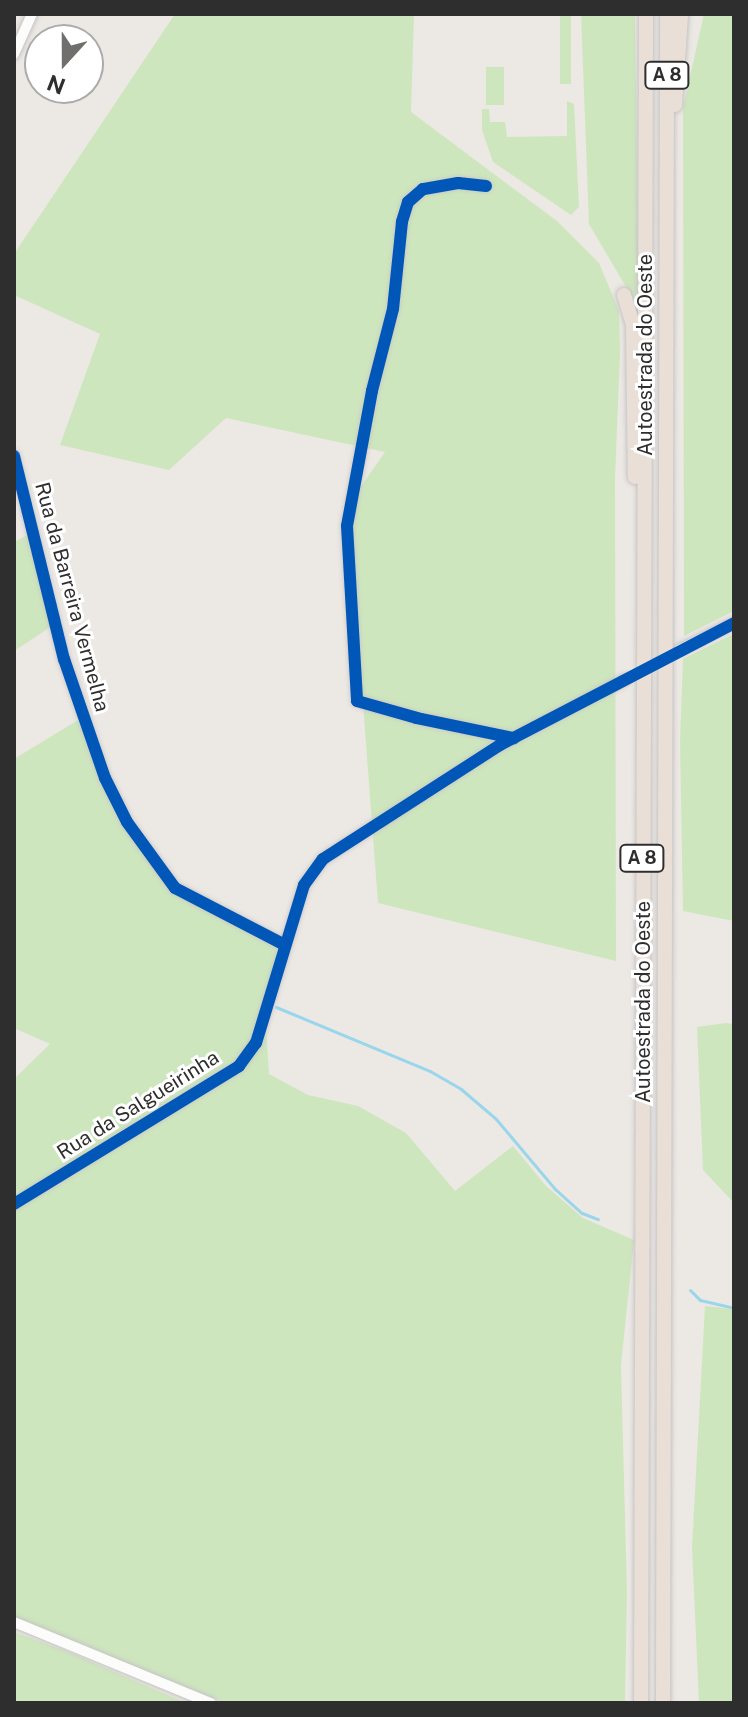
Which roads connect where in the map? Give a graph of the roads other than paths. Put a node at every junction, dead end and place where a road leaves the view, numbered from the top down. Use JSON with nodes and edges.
{"nodes":[{"id":1,"x":32,"y":14,"type":"edge"},
{"id":2,"x":646,"y":14,"type":"edge"},
{"id":3,"x":667,"y":14,"type":"edge"},
{"id":4,"x":681,"y":14,"type":"edge"},
{"id":5,"x":14,"y":54,"type":"edge"},
{"id":6,"x":668,"y":136,"type":"junction"},
{"id":7,"x":486,"y":186,"type":"dead end"},
{"id":8,"x":624,"y":295,"type":"dead end"},
{"id":9,"x":14,"y":456,"type":"edge"},
{"id":10,"x":644,"y":541,"type":"junction"},
{"id":11,"x":734,"y":623,"type":"edge"},
{"id":12,"x":679,"y":650,"type":"tunnel mouth"},
{"id":13,"x":626,"y":679,"type":"tunnel mouth"},
{"id":14,"x":514,"y":738,"type":"junction"},
{"id":15,"x":285,"y":945,"type":"junction"},
{"id":16,"x":14,"y":1204,"type":"edge"},
{"id":17,"x":14,"y":1622,"type":"edge"},
{"id":18,"x":211,"y":1703,"type":"edge"},
{"id":19,"x":641,"y":1703,"type":"edge"},
{"id":20,"x":663,"y":1703,"type":"edge"}],
"edges":[{"from":1,"to":5,"type":"street"},
{"from":2,"to":10,"type":"highway","name":"Autoestrada do Oeste","number":"A 8"},
{"from":3,"to":6,"type":"highway","name":"Autoestrada do Oeste","number":"A 8"},
{"from":4,"to":6,"type":"highway"},
{"from":6,"to":20,"type":"highway","name":"Autoestrada do Oeste","number":"A 8"},
{"from":7,"to":14,"type":"street"},
{"from":8,"to":10,"type":"highway"},
{"from":9,"to":15,"type":"street","name":"Rua da Barreira Vermelha"},
{"from":10,"to":19,"type":"highway","name":"Autoestrada do Oeste","number":"A 8"},
{"from":11,"to":12,"type":"street"},
{"from":13,"to":14,"type":"street","name":"Rua da Salgueirinha"},
{"from":14,"to":15,"type":"street","name":"Rua da Salgueirinha"},
{"from":15,"to":16,"type":"street","name":"Rua da Salgueirinha"},
{"from":17,"to":18,"type":"street"}]}
